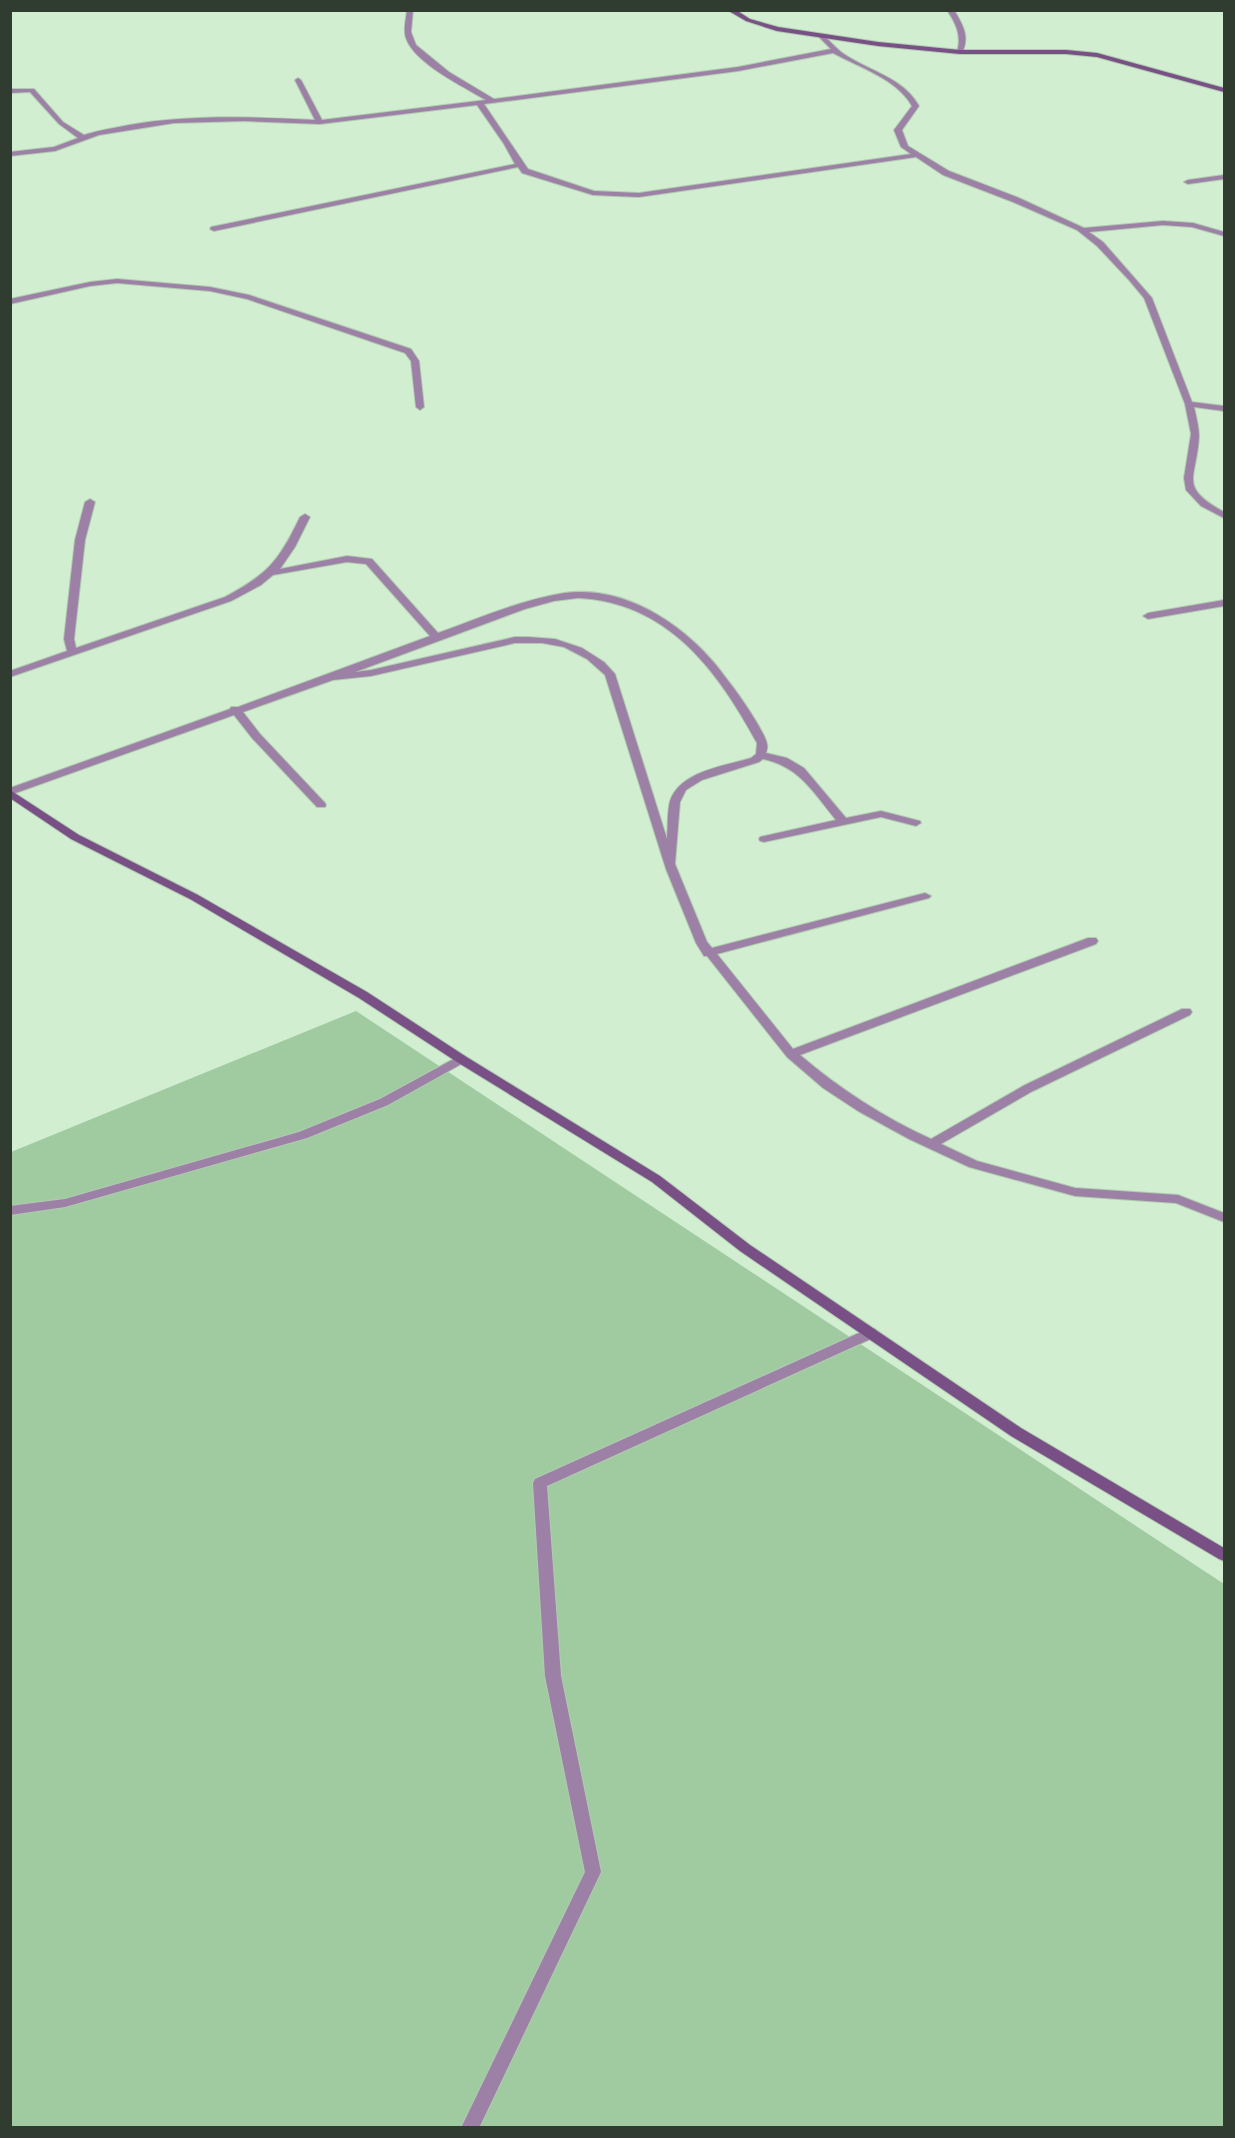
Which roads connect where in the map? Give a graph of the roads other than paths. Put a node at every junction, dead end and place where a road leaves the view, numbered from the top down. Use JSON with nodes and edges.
{"nodes":[{"id":1,"x":410,"y":10,"type":"edge"},
{"id":2,"x":730,"y":10,"type":"edge"},
{"id":3,"x":950,"y":10,"type":"edge"},
{"id":4,"x":822,"y":37,"type":"junction"},
{"id":5,"x":835,"y":51,"type":"junction"},
{"id":6,"x":960,"y":52,"type":"junction"},
{"id":7,"x":298,"y":80,"type":"dead end"},
{"id":8,"x":10,"y":90,"type":"edge"},
{"id":9,"x":1224,"y":90,"type":"edge"},
{"id":10,"x":494,"y":102,"type":"junction"},
{"id":11,"x":480,"y":104,"type":"junction"},
{"id":12,"x":320,"y":122,"type":"junction"},
{"id":13,"x":83,"y":138,"type":"junction"},
{"id":14,"x":10,"y":154,"type":"edge"},
{"id":15,"x":917,"y":155,"type":"junction"},
{"id":16,"x":519,"y":165,"type":"junction"},
{"id":17,"x":1224,"y":177,"type":"edge"},
{"id":18,"x":1188,"y":182,"type":"dead end"},
{"id":19,"x":213,"y":229,"type":"dead end"},
{"id":20,"x":1082,"y":230,"type":"junction"},
{"id":21,"x":1224,"y":234,"type":"edge"},
{"id":22,"x":10,"y":302,"type":"edge"},
{"id":23,"x":1189,"y":404,"type":"junction"},
{"id":24,"x":420,"y":407,"type":"dead end"},
{"id":25,"x":1224,"y":408,"type":"edge"},
{"id":26,"x":90,"y":502,"type":"dead end"},
{"id":27,"x":1224,"y":515,"type":"edge"},
{"id":28,"x":305,"y":517,"type":"dead end"},
{"id":29,"x":271,"y":573,"type":"junction"},
{"id":30,"x":1224,"y":603,"type":"edge"},
{"id":31,"x":1148,"y":616,"type":"dead end"},
{"id":32,"x":436,"y":637,"type":"junction"},
{"id":33,"x":72,"y":653,"type":"junction"},
{"id":34,"x":10,"y":674,"type":"edge"},
{"id":35,"x":331,"y":677,"type":"junction"},
{"id":36,"x":235,"y":709,"type":"junction"},
{"id":37,"x":761,"y":755,"type":"junction"},
{"id":38,"x":10,"y":793,"type":"edge"},
{"id":39,"x":321,"y":805,"type":"dead end"},
{"id":40,"x":843,"y":822,"type":"junction"},
{"id":41,"x":916,"y":823,"type":"dead end"},
{"id":42,"x":764,"y":839,"type":"dead end"},
{"id":43,"x":671,"y":869,"type":"junction"},
{"id":44,"x":925,"y":896,"type":"dead end"},
{"id":45,"x":1092,"y":941,"type":"dead end"},
{"id":46,"x":708,"y":953,"type":"junction"},
{"id":47,"x":1186,"y":1012,"type":"dead end"},
{"id":48,"x":791,"y":1054,"type":"junction"},
{"id":49,"x":461,"y":1059,"type":"junction"},
{"id":50,"x":932,"y":1144,"type":"junction"},
{"id":51,"x":10,"y":1211,"type":"edge"},
{"id":52,"x":1224,"y":1218,"type":"edge"},
{"id":53,"x":870,"y":1333,"type":"junction"},
{"id":54,"x":1224,"y":1555,"type":"edge"},
{"id":55,"x":470,"y":2127,"type":"edge"}],
"edges":[{"from":1,"to":10,"type":"street"},
{"from":2,"to":4,"type":"street"},
{"from":3,"to":6,"type":"street"},
{"from":4,"to":5,"type":"street"},
{"from":4,"to":6,"type":"street"},
{"from":5,"to":10,"type":"street"},
{"from":5,"to":15,"type":"street"},
{"from":6,"to":9,"type":"street"},
{"from":7,"to":12,"type":"street"},
{"from":8,"to":13,"type":"street"},
{"from":10,"to":11,"type":"street"},
{"from":11,"to":12,"type":"street"},
{"from":11,"to":16,"type":"street"},
{"from":12,"to":13,"type":"street"},
{"from":13,"to":14,"type":"street"},
{"from":15,"to":16,"type":"street"},
{"from":15,"to":20,"type":"street"},
{"from":16,"to":19,"type":"street"},
{"from":17,"to":18,"type":"street"},
{"from":20,"to":21,"type":"street"},
{"from":20,"to":23,"type":"street"},
{"from":22,"to":24,"type":"street"},
{"from":23,"to":25,"type":"street"},
{"from":23,"to":27,"type":"street"},
{"from":26,"to":33,"type":"street"},
{"from":28,"to":29,"type":"street"},
{"from":29,"to":32,"type":"street"},
{"from":29,"to":33,"type":"street"},
{"from":30,"to":31,"type":"street"},
{"from":32,"to":35,"type":"street"},
{"from":32,"to":37,"type":"street"},
{"from":33,"to":34,"type":"street"},
{"from":35,"to":36,"type":"street"},
{"from":35,"to":43,"type":"street"},
{"from":36,"to":38,"type":"street"},
{"from":36,"to":39,"type":"street"},
{"from":37,"to":40,"type":"street"},
{"from":37,"to":43,"type":"street"},
{"from":38,"to":49,"type":"street"},
{"from":40,"to":41,"type":"street"},
{"from":40,"to":42,"type":"street"},
{"from":43,"to":46,"type":"street"},
{"from":44,"to":46,"type":"street"},
{"from":45,"to":48,"type":"street"},
{"from":46,"to":48,"type":"street"},
{"from":47,"to":50,"type":"street"},
{"from":48,"to":50,"type":"street"},
{"from":49,"to":51,"type":"street"},
{"from":49,"to":53,"type":"street"},
{"from":50,"to":52,"type":"street"},
{"from":53,"to":54,"type":"street"},
{"from":53,"to":55,"type":"street"}]}
